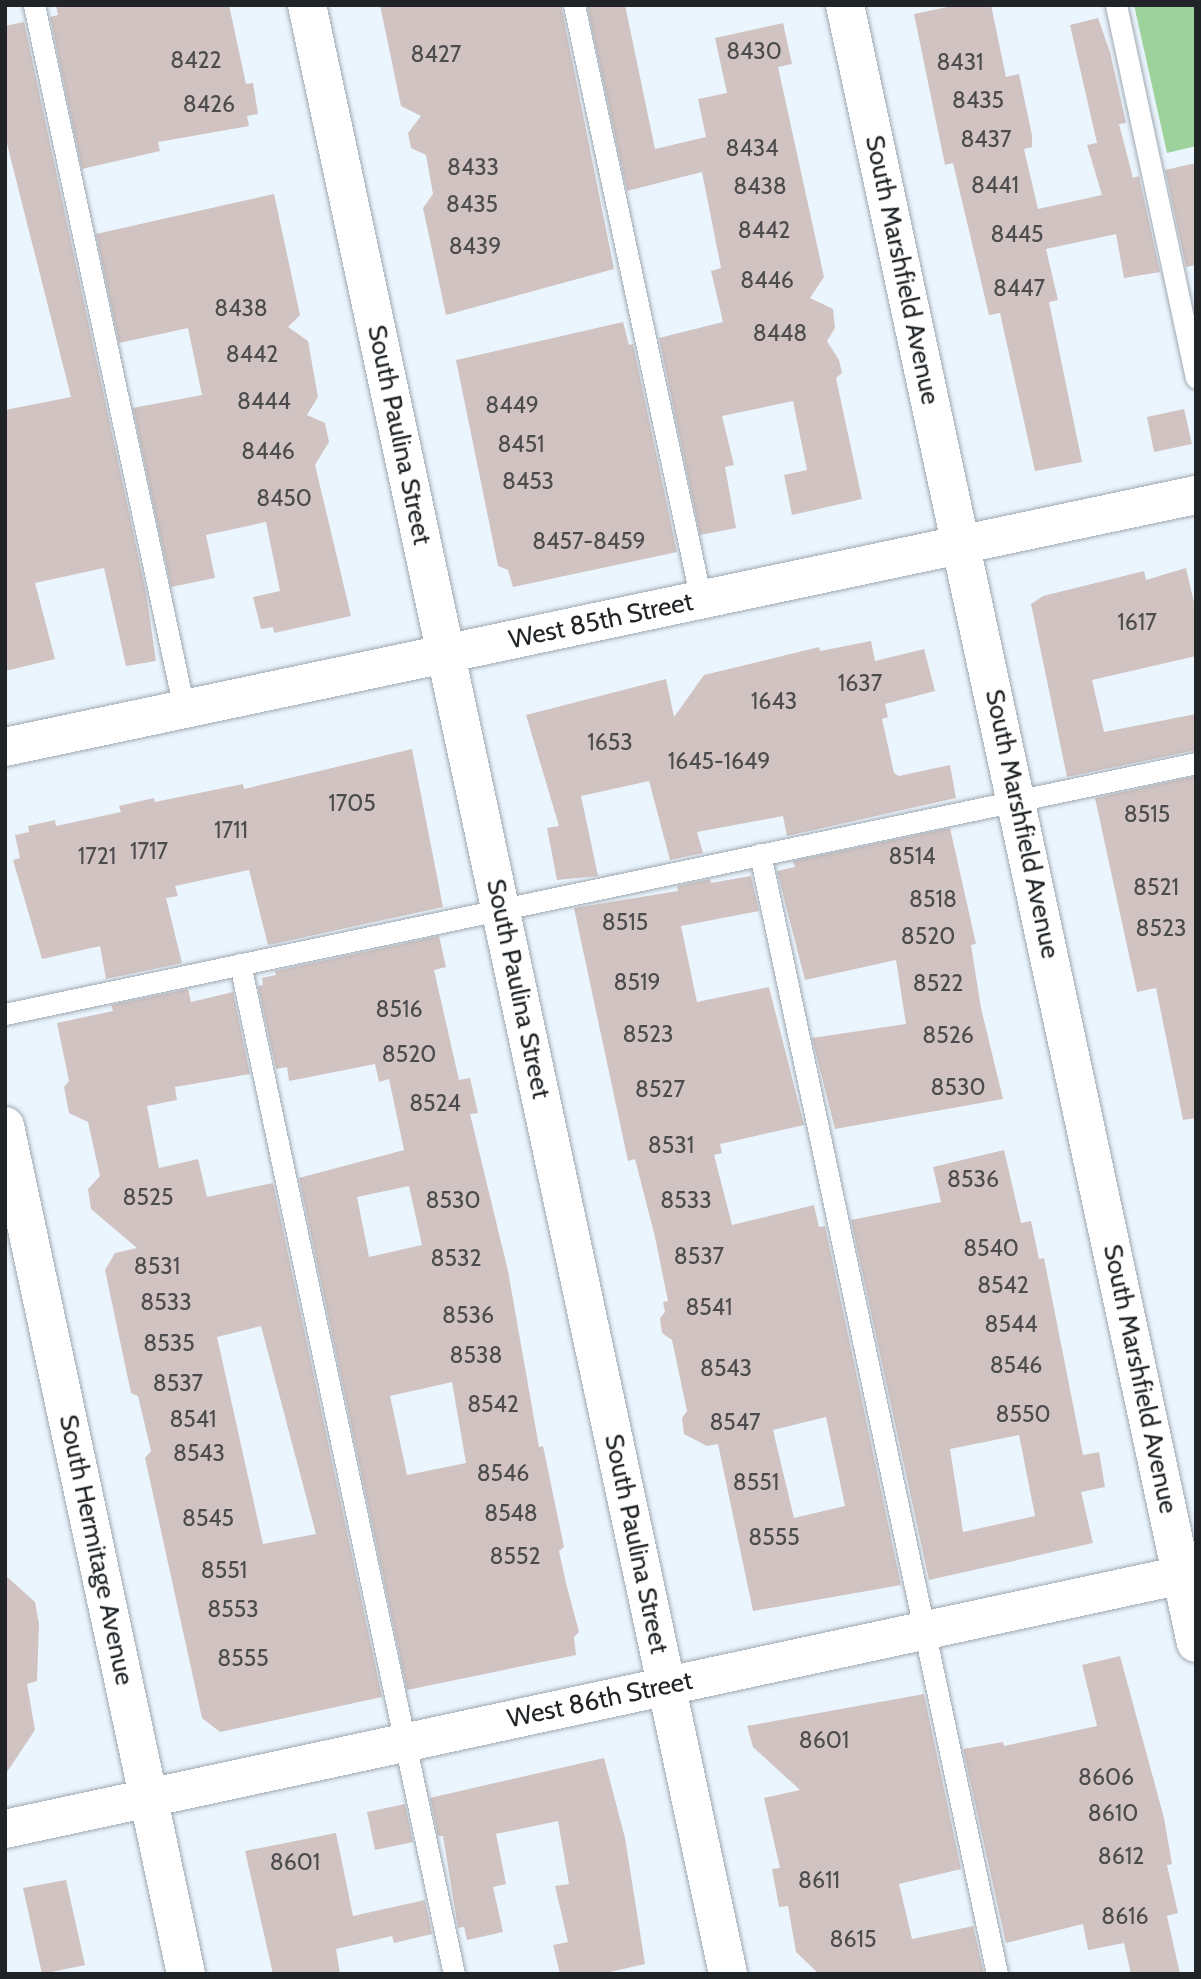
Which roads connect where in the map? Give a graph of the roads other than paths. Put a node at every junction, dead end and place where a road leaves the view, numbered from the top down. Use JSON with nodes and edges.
{"nodes":[{"id":1,"x":34,"y":5,"type":"edge"},
{"id":2,"x":307,"y":5,"type":"edge"},
{"id":3,"x":574,"y":5,"type":"edge"},
{"id":4,"x":845,"y":5,"type":"edge"},
{"id":5,"x":1116,"y":5,"type":"edge"},
{"id":6,"x":1196,"y":378,"type":"edge"},
{"id":7,"x":1196,"y":495,"type":"edge"},
{"id":8,"x":962,"y":544,"type":"junction"},
{"id":9,"x":701,"y":600,"type":"junction"},
{"id":10,"x":446,"y":654,"type":"junction"},
{"id":11,"x":184,"y":709,"type":"junction"},
{"id":12,"x":5,"y":747,"type":"edge"},
{"id":13,"x":1196,"y":763,"type":"edge"},
{"id":14,"x":1017,"y":802,"type":"junction"},
{"id":15,"x":760,"y":854,"type":"junction"},
{"id":16,"x":500,"y":907,"type":"junction"},
{"id":17,"x":240,"y":964,"type":"junction"},
{"id":18,"x":5,"y":1014,"type":"edge"},
{"id":19,"x":5,"y":1126,"type":"edge"},
{"id":20,"x":1189,"y":1574,"type":"edge"},
{"id":21,"x":923,"y":1630,"type":"junction"},
{"id":22,"x":1196,"y":1643,"type":"edge"},
{"id":23,"x":667,"y":1685,"type":"junction"},
{"id":24,"x":405,"y":1742,"type":"junction"},
{"id":25,"x":149,"y":1798,"type":"junction"},
{"id":26,"x":5,"y":1829,"type":"edge"},
{"id":27,"x":186,"y":1974,"type":"edge"},
{"id":28,"x":454,"y":1974,"type":"edge"},
{"id":29,"x":728,"y":1974,"type":"edge"},
{"id":30,"x":997,"y":1974,"type":"edge"}],
"edges":[{"from":1,"to":11,"type":"lane"},
{"from":2,"to":10,"type":"street","name":"South Paulina Street"},
{"from":3,"to":9,"type":"lane"},
{"from":4,"to":8,"type":"street","name":"South Marshfield Avenue"},
{"from":5,"to":6,"type":"lane"},
{"from":7,"to":8,"type":"street","name":"West 85th Street"},
{"from":8,"to":9,"type":"street","name":"West 85th Street"},
{"from":8,"to":14,"type":"street","name":"South Marshfield Avenue"},
{"from":9,"to":10,"type":"street","name":"West 85th Street"},
{"from":10,"to":11,"type":"street","name":"West 85th Street"},
{"from":10,"to":16,"type":"street","name":"South Paulina Street"},
{"from":11,"to":12,"type":"street","name":"West 85th Street"},
{"from":13,"to":14,"type":"lane"},
{"from":14,"to":15,"type":"lane"},
{"from":14,"to":20,"type":"street","name":"South Marshfield Avenue"},
{"from":15,"to":16,"type":"lane"},
{"from":15,"to":21,"type":"lane"},
{"from":16,"to":17,"type":"lane"},
{"from":16,"to":23,"type":"street","name":"South Paulina Street"},
{"from":17,"to":18,"type":"lane"},
{"from":17,"to":24,"type":"lane"},
{"from":19,"to":25,"type":"street","name":"South Hermitage Avenue"},
{"from":20,"to":21,"type":"street","name":"West 86th Street"},
{"from":20,"to":22,"type":"street","name":"South Marshfield Avenue"},
{"from":21,"to":23,"type":"street","name":"West 86th Street"},
{"from":21,"to":30,"type":"lane"},
{"from":23,"to":24,"type":"street","name":"West 86th Street"},
{"from":23,"to":29,"type":"street","name":"South Paulina Street"},
{"from":24,"to":25,"type":"street","name":"West 86th Street"},
{"from":24,"to":28,"type":"lane"},
{"from":25,"to":26,"type":"street","name":"West 86th Street"},
{"from":25,"to":27,"type":"street","name":"South Hermitage Avenue"}]}
